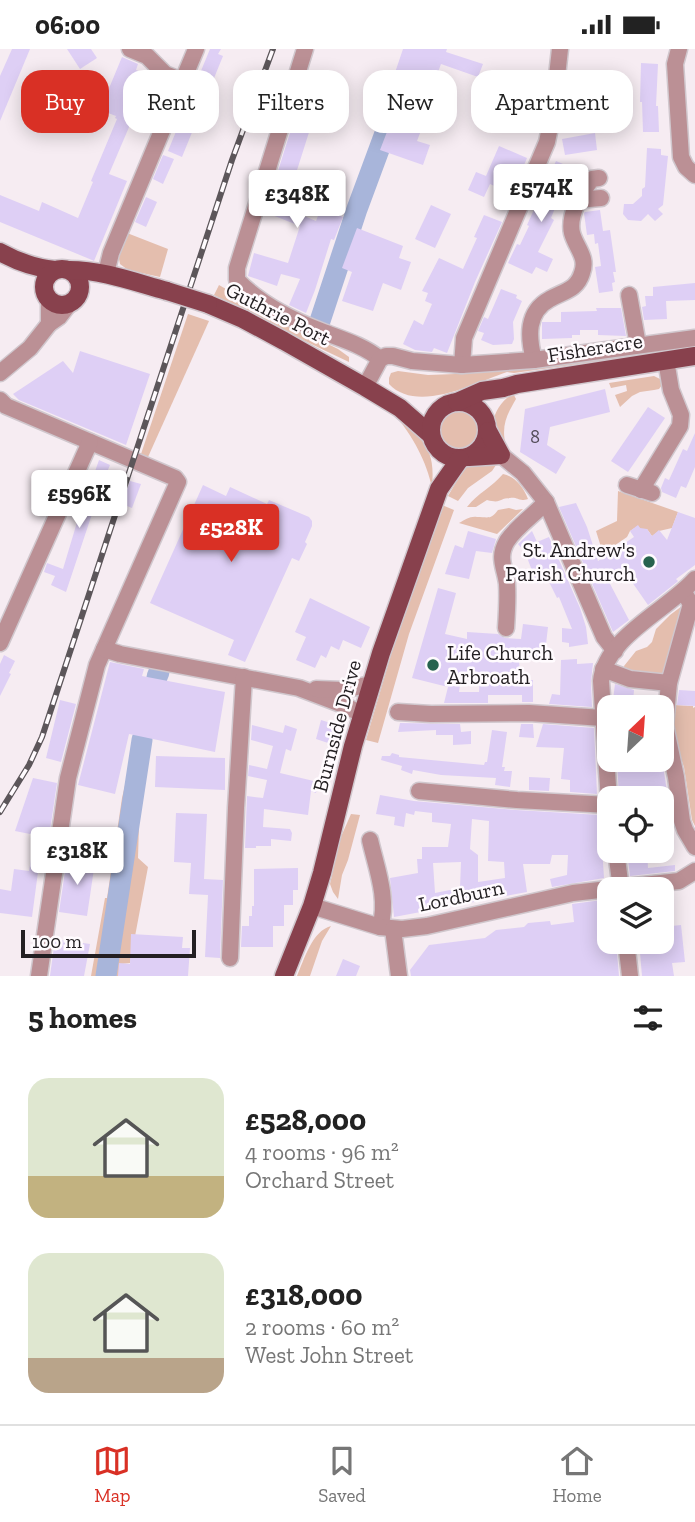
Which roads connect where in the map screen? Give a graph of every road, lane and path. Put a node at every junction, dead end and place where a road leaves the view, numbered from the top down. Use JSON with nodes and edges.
{"nodes":[{"id":1,"x":130,"y":49,"type":"edge"},
{"id":2,"x":196,"y":49,"type":"edge"},
{"id":3,"x":305,"y":49,"type":"edge"},
{"id":4,"x":560,"y":49,"type":"edge"},
{"id":5,"x":679,"y":49,"type":"edge"},
{"id":6,"x":162,"y":70,"type":"edge"},
{"id":7,"x":187,"y":70,"type":"edge"},
{"id":8,"x":161,"y":133,"type":"edge"},
{"id":9,"x":599,"y":178,"type":"dead end"},
{"id":10,"x":693,"y":181,"type":"edge"},
{"id":11,"x":582,"y":196,"type":"junction"},
{"id":12,"x":601,"y":198,"type":"dead end"},
{"id":13,"x":0,"y":252,"type":"edge"},
{"id":14,"x":16,"y":261,"type":"junction"},
{"id":15,"x":62,"y":270,"type":"junction"},
{"id":16,"x":106,"y":273,"type":"junction"},
{"id":17,"x":126,"y":280,"type":"junction"},
{"id":18,"x":47,"y":295,"type":"junction"},
{"id":19,"x":629,"y":295,"type":"dead end"},
{"id":20,"x":74,"y":299,"type":"junction"},
{"id":21,"x":48,"y":324,"type":"junction"},
{"id":22,"x":695,"y":338,"type":"edge"},
{"id":23,"x":638,"y":345,"type":"junction"},
{"id":24,"x":695,"y":356,"type":"edge"},
{"id":25,"x":380,"y":359,"type":"junction"},
{"id":26,"x":534,"y":360,"type":"junction"},
{"id":27,"x":666,"y":360,"type":"junction"},
{"id":28,"x":462,"y":365,"type":"junction"},
{"id":29,"x":0,"y":373,"type":"edge"},
{"id":30,"x":365,"y":387,"type":"junction"},
{"id":31,"x":503,"y":388,"type":"junction"},
{"id":32,"x":0,"y":400,"type":"edge"},
{"id":33,"x":451,"y":404,"type":"junction"},
{"id":34,"x":400,"y":408,"type":"junction"},
{"id":35,"x":487,"y":426,"type":"junction"},
{"id":36,"x":431,"y":435,"type":"junction"},
{"id":37,"x":90,"y":442,"type":"junction"},
{"id":38,"x":442,"y":453,"type":"junction"},
{"id":39,"x":501,"y":456,"type":"junction"},
{"id":40,"x":464,"y":458,"type":"junction"},
{"id":41,"x":439,"y":489,"type":"junction"},
{"id":42,"x":640,"y":490,"type":"dead end"},
{"id":43,"x":547,"y":502,"type":"junction"},
{"id":44,"x":689,"y":585,"type":"edge"},
{"id":45,"x":6,"y":614,"type":"edge"},
{"id":46,"x":506,"y":628,"type":"dead end"},
{"id":47,"x":0,"y":643,"type":"edge"},
{"id":48,"x":104,"y":649,"type":"junction"},
{"id":49,"x":615,"y":650,"type":"junction"},
{"id":50,"x":603,"y":669,"type":"junction"},
{"id":51,"x":244,"y":677,"type":"junction"},
{"id":52,"x":371,"y":684,"type":"junction"},
{"id":53,"x":669,"y":684,"type":"junction"},
{"id":54,"x":299,"y":688,"type":"junction"},
{"id":55,"x":602,"y":695,"type":"edge"},
{"id":56,"x":398,"y":712,"type":"dead end"},
{"id":57,"x":362,"y":715,"type":"junction"},
{"id":58,"x":597,"y":717,"type":"edge"},
{"id":59,"x":419,"y":791,"type":"dead end"},
{"id":60,"x":597,"y":803,"type":"edge"},
{"id":61,"x":370,"y":841,"type":"dead end"},
{"id":62,"x":695,"y":847,"type":"edge"},
{"id":63,"x":695,"y":871,"type":"edge"},
{"id":64,"x":674,"y":882,"type":"edge"},
{"id":65,"x":597,"y":890,"type":"edge"},
{"id":66,"x":312,"y":906,"type":"junction"},
{"id":67,"x":387,"y":928,"type":"junction"},
{"id":68,"x":627,"y":954,"type":"edge"},
{"id":69,"x":230,"y":958,"type":"dead end"},
{"id":70,"x":39,"y":976,"type":"edge"},
{"id":71,"x":284,"y":976,"type":"edge"},
{"id":72,"x":399,"y":976,"type":"edge"},
{"id":73,"x":630,"y":976,"type":"edge"}],
"edges":[{"from":1,"to":6,"type":"street"},
{"from":2,"to":7,"type":"street"},
{"from":3,"to":25,"type":"street"},
{"from":4,"to":28,"type":"street"},
{"from":5,"to":10,"type":"street"},
{"from":8,"to":16,"type":"street"},
{"from":9,"to":11,"type":"street"},
{"from":11,"to":12,"type":"street"},
{"from":11,"to":26,"type":"street"},
{"from":13,"to":14,"type":"main road"},
{"from":14,"to":15,"type":"main road","name":"Guthrie Port"},
{"from":14,"to":18,"type":"main road"},
{"from":15,"to":16,"type":"main road","name":"Guthrie Port"},
{"from":15,"to":18,"type":"main road"},
{"from":15,"to":20,"type":"main road"},
{"from":16,"to":17,"type":"main road","name":"Guthrie Port"},
{"from":17,"to":20,"type":"main road","name":"Guthrie Port"},
{"from":17,"to":30,"type":"main road","name":"Guthrie Port","bridge":true},
{"from":18,"to":20,"type":"main road"},
{"from":18,"to":21,"type":"street"},
{"from":19,"to":23,"type":"street"},
{"from":20,"to":21,"type":"street"},
{"from":21,"to":29,"type":"street"},
{"from":22,"to":23,"type":"street"},
{"from":23,"to":26,"type":"street"},
{"from":24,"to":27,"type":"main road","name":"Fisheracre"},
{"from":25,"to":28,"type":"street"},
{"from":25,"to":30,"type":"street"},
{"from":26,"to":28,"type":"street"},
{"from":27,"to":31,"type":"main road","name":"Fisheracre"},
{"from":27,"to":42,"type":"street"},
{"from":30,"to":34,"type":"main road","name":"Guthrie Port"},
{"from":31,"to":33,"type":"main road","name":"Fisheracre"},
{"from":31,"to":35,"type":"main road"},
{"from":32,"to":37,"type":"street"},
{"from":33,"to":34,"type":"main road"},
{"from":33,"to":35,"type":"main road"},
{"from":33,"to":36,"type":"main road"},
{"from":34,"to":36,"type":"main road","name":"Guthrie Port"},
{"from":35,"to":39,"type":"main road"},
{"from":35,"to":40,"type":"main road"},
{"from":36,"to":38,"type":"main road"},
{"from":37,"to":45,"type":"street"},
{"from":37,"to":48,"type":"street"},
{"from":38,"to":40,"type":"main road"},
{"from":38,"to":41,"type":"main road","name":"Burnside Drive"},
{"from":39,"to":40,"type":"main road"},
{"from":39,"to":43,"type":"street"},
{"from":40,"to":41,"type":"main road","name":"Burnside Drive"},
{"from":41,"to":52,"type":"main road","name":"Burnside Drive"},
{"from":43,"to":46,"type":"street"},
{"from":43,"to":49,"type":"street"},
{"from":44,"to":49,"type":"street"},
{"from":44,"to":53,"type":"street"},
{"from":45,"to":47,"type":"street"},
{"from":48,"to":51,"type":"street"},
{"from":48,"to":70,"type":"street"},
{"from":49,"to":50,"type":"street"},
{"from":50,"to":53,"type":"street"},
{"from":50,"to":55,"type":"street"},
{"from":51,"to":54,"type":"street"},
{"from":51,"to":69,"type":"street"},
{"from":52,"to":54,"type":"street"},
{"from":52,"to":57,"type":"main road","name":"Burnside Drive"},
{"from":53,"to":62,"type":"street"},
{"from":54,"to":57,"type":"street"},
{"from":56,"to":58,"type":"street"},
{"from":57,"to":66,"type":"main road","name":"Burnside Drive"},
{"from":59,"to":60,"type":"street"},
{"from":61,"to":67,"type":"street"},
{"from":63,"to":64,"type":"street","name":"Lordburn"},
{"from":65,"to":67,"type":"street","name":"Lordburn"},
{"from":66,"to":67,"type":"street","name":"Lordburn"},
{"from":66,"to":71,"type":"main road","name":"Burnside Drive"},
{"from":67,"to":72,"type":"street"},
{"from":68,"to":73,"type":"street"}]}
